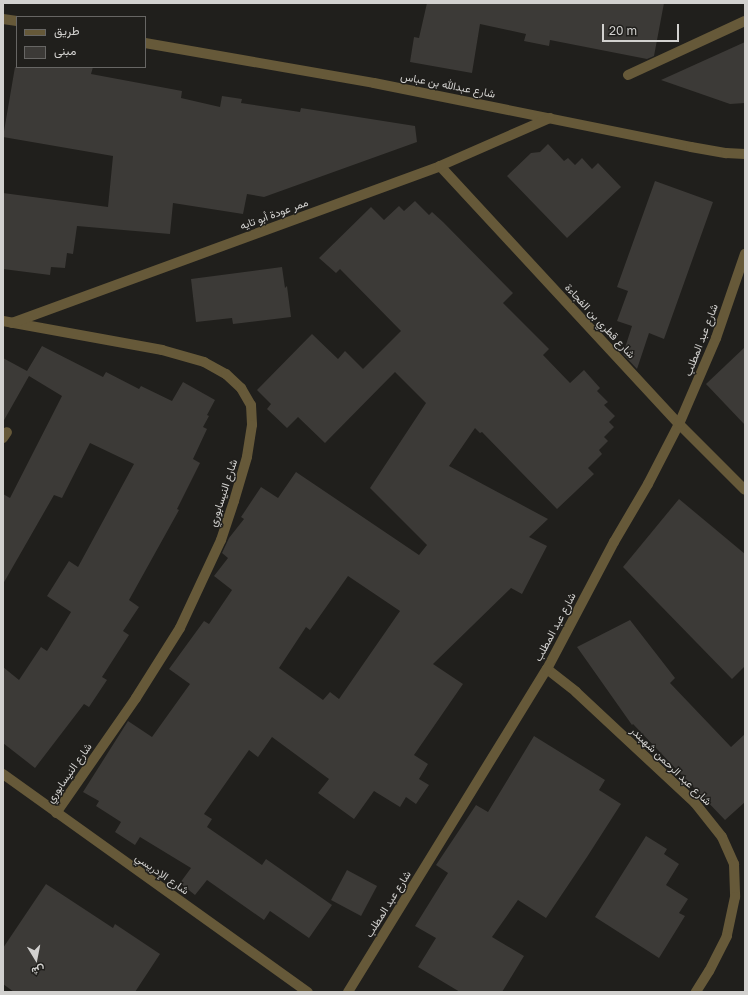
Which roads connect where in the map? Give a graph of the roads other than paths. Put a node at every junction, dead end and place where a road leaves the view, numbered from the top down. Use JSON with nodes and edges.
{"nodes":[{"id":1,"x":3,"y":19,"type":"edge"},
{"id":2,"x":16,"y":21,"type":"edge"},
{"id":3,"x":745,"y":21,"type":"edge"},
{"id":4,"x":146,"y":43,"type":"edge"},
{"id":5,"x":628,"y":75,"type":"dead end"},
{"id":6,"x":550,"y":118,"type":"junction"},
{"id":7,"x":745,"y":154,"type":"edge"},
{"id":8,"x":440,"y":166,"type":"junction"},
{"id":9,"x":745,"y":254,"type":"edge"},
{"id":10,"x":6,"y":324,"type":"edge"},
{"id":11,"x":679,"y":424,"type":"junction"},
{"id":12,"x":745,"y":490,"type":"edge"},
{"id":13,"x":547,"y":669,"type":"junction"},
{"id":14,"x":3,"y":774,"type":"edge"},
{"id":15,"x":56,"y":813,"type":"junction"},
{"id":16,"x":308,"y":992,"type":"edge"},
{"id":17,"x":348,"y":992,"type":"edge"},
{"id":18,"x":696,"y":992,"type":"edge"}],
"edges":[{"from":1,"to":2,"type":"street"},
{"from":3,"to":5,"type":"street"},
{"from":4,"to":6,"type":"street","name":"شارع عبدالله بن عباس"},
{"from":6,"to":7,"type":"street","name":"شارع عبدالله بن عباس"},
{"from":6,"to":8,"type":"street","name":"ممر عودة أبو تايه"},
{"from":8,"to":10,"type":"street","name":"ممر عودة أبو تايه"},
{"from":8,"to":11,"type":"street","name":"شارع قطري بن الفجاءة"},
{"from":9,"to":11,"type":"street","name":"شارع عبد المطلب"},
{"from":10,"to":15,"type":"street","name":"شارع النيسابوري"},
{"from":11,"to":12,"type":"street","name":"شارع قطري بن الفجاءة"},
{"from":11,"to":13,"type":"street","name":"شارع عبد المطلب"},
{"from":13,"to":17,"type":"street","name":"شارع عبد المطلب"},
{"from":13,"to":18,"type":"street","name":"شارع عبد الرحمن شهبندر"},
{"from":14,"to":15,"type":"street","name":"شارع الإدريسي"},
{"from":15,"to":16,"type":"street","name":"شارع الإدريسي"}]}
